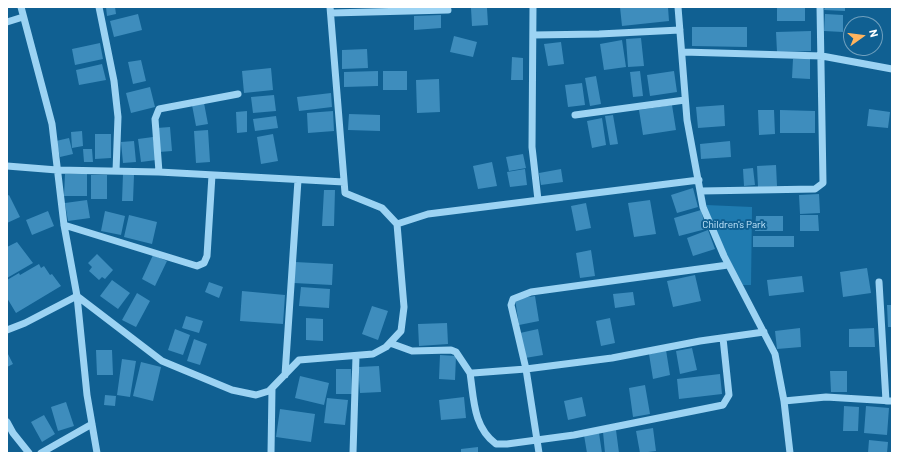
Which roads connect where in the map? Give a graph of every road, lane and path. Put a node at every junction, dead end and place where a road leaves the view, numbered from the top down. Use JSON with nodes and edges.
{"nodes":[{"id":1,"x":21,"y":7,"type":"edge"},
{"id":2,"x":99,"y":7,"type":"edge"},
{"id":3,"x":534,"y":7,"type":"edge"},
{"id":4,"x":678,"y":7,"type":"edge"},
{"id":5,"x":820,"y":7,"type":"edge"},
{"id":6,"x":330,"y":10,"type":"edge"},
{"id":7,"x":448,"y":10,"type":"dead end"},
{"id":8,"x":23,"y":17,"type":"junction"},
{"id":9,"x":7,"y":22,"type":"edge"},
{"id":10,"x":680,"y":30,"type":"junction"},
{"id":11,"x":533,"y":35,"type":"junction"},
{"id":12,"x":683,"y":52,"type":"junction"},
{"id":13,"x":822,"y":56,"type":"junction"},
{"id":14,"x":892,"y":69,"type":"edge"},
{"id":15,"x":238,"y":94,"type":"dead end"},
{"id":16,"x":685,"y":100,"type":"junction"},
{"id":17,"x":575,"y":114,"type":"dead end"},
{"id":18,"x":7,"y":166,"type":"edge"},
{"id":19,"x":57,"y":170,"type":"junction"},
{"id":20,"x":116,"y":171,"type":"junction"},
{"id":21,"x":159,"y":172,"type":"junction"},
{"id":22,"x":212,"y":175,"type":"junction"},
{"id":23,"x":298,"y":180,"type":"junction"},
{"id":24,"x":699,"y":180,"type":"junction"},
{"id":25,"x":344,"y":182,"type":"junction"},
{"id":26,"x":700,"y":191,"type":"junction"},
{"id":27,"x":538,"y":200,"type":"junction"},
{"id":28,"x":397,"y":224,"type":"junction"},
{"id":29,"x":64,"y":225,"type":"junction"},
{"id":30,"x":728,"y":265,"type":"junction"},
{"id":31,"x":879,"y":282,"type":"dead end"},
{"id":32,"x":77,"y":296,"type":"junction"},
{"id":33,"x":7,"y":330,"type":"edge"},
{"id":34,"x":764,"y":332,"type":"junction"},
{"id":35,"x":723,"y":338,"type":"junction"},
{"id":36,"x":390,"y":343,"type":"junction"},
{"id":37,"x":356,"y":356,"type":"junction"},
{"id":38,"x":526,"y":369,"type":"junction"},
{"id":39,"x":470,"y":372,"type":"junction"},
{"id":40,"x":285,"y":375,"type":"junction"},
{"id":41,"x":272,"y":389,"type":"junction"},
{"id":42,"x":784,"y":401,"type":"junction"},
{"id":43,"x":889,"y":401,"type":"edge"},
{"id":44,"x":7,"y":422,"type":"edge"},
{"id":45,"x":92,"y":424,"type":"junction"},
{"id":46,"x":14,"y":434,"type":"junction"},
{"id":47,"x":7,"y":438,"type":"edge"},
{"id":48,"x":538,"y":440,"type":"junction"},
{"id":49,"x":29,"y":453,"type":"edge"},
{"id":50,"x":41,"y":453,"type":"edge"},
{"id":51,"x":97,"y":453,"type":"edge"},
{"id":52,"x":271,"y":453,"type":"edge"},
{"id":53,"x":353,"y":453,"type":"edge"},
{"id":54,"x":539,"y":453,"type":"edge"},
{"id":55,"x":790,"y":453,"type":"edge"}],
"edges":[{"from":1,"to":8,"type":"street"},
{"from":2,"to":20,"type":"street"},
{"from":3,"to":11,"type":"street"},
{"from":4,"to":10,"type":"street"},
{"from":5,"to":13,"type":"street"},
{"from":6,"to":7,"type":"street"},
{"from":6,"to":25,"type":"street"},
{"from":8,"to":9,"type":"street"},
{"from":8,"to":19,"type":"street"},
{"from":10,"to":11,"type":"street"},
{"from":10,"to":12,"type":"street"},
{"from":11,"to":27,"type":"street"},
{"from":12,"to":13,"type":"street"},
{"from":12,"to":16,"type":"street"},
{"from":13,"to":14,"type":"street"},
{"from":13,"to":26,"type":"street"},
{"from":15,"to":21,"type":"street"},
{"from":16,"to":17,"type":"street"},
{"from":16,"to":24,"type":"street"},
{"from":18,"to":19,"type":"street"},
{"from":19,"to":20,"type":"street"},
{"from":19,"to":29,"type":"street"},
{"from":20,"to":21,"type":"street"},
{"from":21,"to":22,"type":"street"},
{"from":22,"to":23,"type":"street"},
{"from":22,"to":29,"type":"street"},
{"from":23,"to":25,"type":"street"},
{"from":23,"to":40,"type":"street"},
{"from":24,"to":26,"type":"street"},
{"from":24,"to":27,"type":"street"},
{"from":25,"to":28,"type":"street"},
{"from":26,"to":30,"type":"street"},
{"from":27,"to":28,"type":"street"},
{"from":28,"to":36,"type":"street"},
{"from":29,"to":32,"type":"street"},
{"from":30,"to":34,"type":"street"},
{"from":30,"to":38,"type":"street"},
{"from":31,"to":43,"type":"street"},
{"from":32,"to":33,"type":"street"},
{"from":32,"to":41,"type":"street"},
{"from":32,"to":45,"type":"street"},
{"from":34,"to":35,"type":"street"},
{"from":34,"to":42,"type":"street"},
{"from":35,"to":38,"type":"street"},
{"from":35,"to":48,"type":"street"},
{"from":36,"to":37,"type":"street"},
{"from":36,"to":39,"type":"street"},
{"from":37,"to":40,"type":"street"},
{"from":37,"to":53,"type":"street"},
{"from":38,"to":39,"type":"street"},
{"from":38,"to":48,"type":"street"},
{"from":39,"to":48,"type":"street"},
{"from":40,"to":41,"type":"street"},
{"from":41,"to":52,"type":"street"},
{"from":42,"to":43,"type":"street"},
{"from":42,"to":55,"type":"street"},
{"from":44,"to":46,"type":"street"},
{"from":45,"to":50,"type":"street"},
{"from":45,"to":51,"type":"street"},
{"from":46,"to":47,"type":"street"},
{"from":46,"to":49,"type":"street"},
{"from":48,"to":54,"type":"street"}]}
